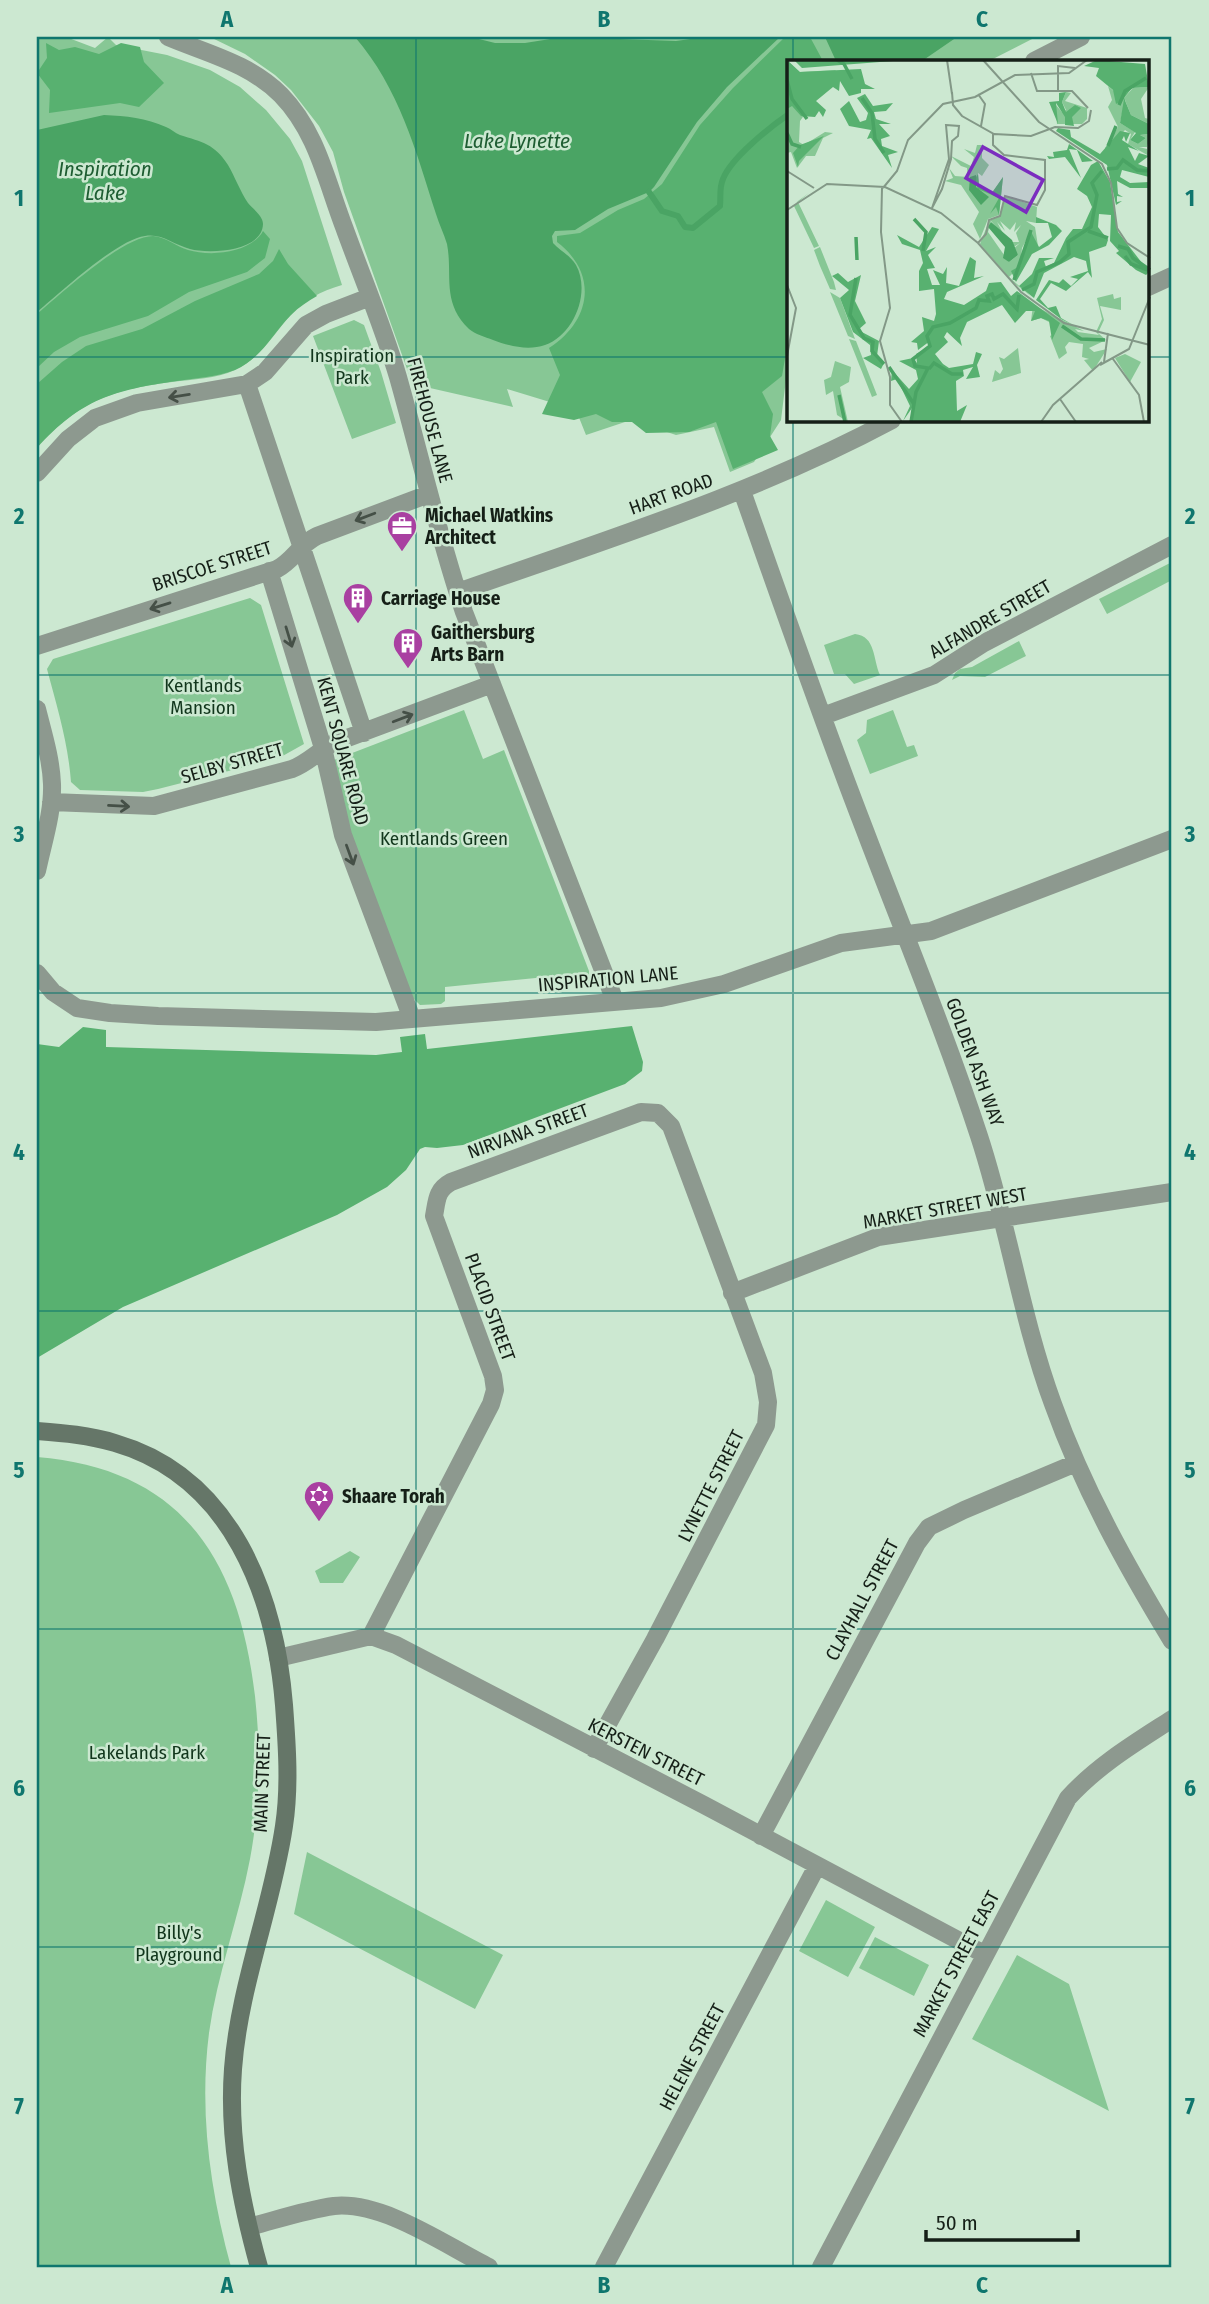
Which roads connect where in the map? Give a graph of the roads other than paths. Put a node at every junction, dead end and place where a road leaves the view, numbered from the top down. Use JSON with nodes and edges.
{"nodes":[{"id":1,"x":169,"y":37,"type":"edge"},
{"id":2,"x":1081,"y":37,"type":"edge"},
{"id":3,"x":1036,"y":60,"type":"edge"},
{"id":4,"x":1172,"y":275,"type":"edge"},
{"id":5,"x":1150,"y":286,"type":"edge"},
{"id":6,"x":370,"y":297,"type":"junction"},
{"id":7,"x":247,"y":384,"type":"junction"},
{"id":8,"x":888,"y":422,"type":"edge"},
{"id":9,"x":37,"y":473,"type":"edge"},
{"id":10,"x":742,"y":491,"type":"junction"},
{"id":11,"x":429,"y":494,"type":"junction"},
{"id":12,"x":302,"y":545,"type":"junction"},
{"id":13,"x":1172,"y":545,"type":"edge"},
{"id":14,"x":269,"y":571,"type":"junction"},
{"id":15,"x":458,"y":592,"type":"junction"},
{"id":16,"x":37,"y":646,"type":"edge"},
{"id":17,"x":492,"y":684,"type":"junction"},
{"id":18,"x":37,"y":709,"type":"edge"},
{"id":19,"x":823,"y":716,"type":"junction"},
{"id":20,"x":364,"y":733,"type":"junction"},
{"id":21,"x":323,"y":748,"type":"junction"},
{"id":22,"x":51,"y":802,"type":"junction"},
{"id":23,"x":1172,"y":839,"type":"edge"},
{"id":24,"x":37,"y":871,"type":"edge"},
{"id":25,"x":907,"y":936,"type":"junction"},
{"id":26,"x":37,"y":973,"type":"edge"},
{"id":27,"x":615,"y":1001,"type":"junction"},
{"id":28,"x":412,"y":1019,"type":"junction"},
{"id":29,"x":658,"y":1113,"type":"joint"},
{"id":30,"x":1172,"y":1192,"type":"edge"},
{"id":31,"x":434,"y":1216,"type":"joint"},
{"id":32,"x":1002,"y":1219,"type":"junction"},
{"id":33,"x":732,"y":1293,"type":"junction"},
{"id":34,"x":37,"y":1431,"type":"edge"},
{"id":35,"x":1076,"y":1463,"type":"junction"},
{"id":36,"x":371,"y":1636,"type":"junction"},
{"id":37,"x":1172,"y":1641,"type":"edge"},
{"id":38,"x":278,"y":1658,"type":"junction"},
{"id":39,"x":1172,"y":1719,"type":"edge"},
{"id":40,"x":594,"y":1749,"type":"junction"},
{"id":41,"x":761,"y":1836,"type":"junction"},
{"id":42,"x":817,"y":1866,"type":"junction"},
{"id":43,"x":984,"y":1954,"type":"junction"},
{"id":44,"x":249,"y":2227,"type":"junction"},
{"id":45,"x":259,"y":2267,"type":"edge"},
{"id":46,"x":489,"y":2267,"type":"edge"},
{"id":47,"x":604,"y":2267,"type":"edge"},
{"id":48,"x":821,"y":2267,"type":"edge"}],
"edges":[{"from":1,"to":6,"type":"street","name":"FIREHOUSE LANE"},
{"from":2,"to":3,"type":"street"},
{"from":4,"to":5,"type":"street"},
{"from":6,"to":7,"type":"street"},
{"from":6,"to":11,"type":"street","name":"FIREHOUSE LANE"},
{"from":7,"to":9,"type":"street","one_way":true},
{"from":7,"to":12,"type":"street","name":"KENT SQUARE ROAD"},
{"from":8,"to":10,"type":"street","name":"HART ROAD"},
{"from":10,"to":15,"type":"street","name":"HART ROAD"},
{"from":10,"to":19,"type":"street","name":"GOLDEN ASH WAY"},
{"from":11,"to":12,"type":"street","name":"BRISCOE STREET","one_way":true},
{"from":11,"to":15,"type":"street","name":"FIREHOUSE LANE"},
{"from":12,"to":14,"type":"street","name":"BRISCOE STREET"},
{"from":12,"to":20,"type":"street","name":"KENT SQUARE ROAD"},
{"from":13,"to":19,"type":"street","name":"ALFANDRE STREET"},
{"from":14,"to":16,"type":"street","name":"BRISCOE STREET","one_way":true},
{"from":14,"to":21,"type":"street","name":"KENT SQUARE ROAD","one_way":true},
{"from":15,"to":17,"type":"street","name":"FIREHOUSE LANE"},
{"from":20,"to":17,"type":"street","name":"SELBY STREET","one_way":true},
{"from":17,"to":27,"type":"street","name":"FIREHOUSE LANE"},
{"from":18,"to":22,"type":"street"},
{"from":19,"to":25,"type":"street","name":"GOLDEN ASH WAY"},
{"from":20,"to":21,"type":"street","name":"SELBY STREET"},
{"from":22,"to":21,"type":"street","name":"SELBY STREET","one_way":true},
{"from":21,"to":28,"type":"street","name":"KENT SQUARE ROAD","one_way":true},
{"from":22,"to":24,"type":"street"},
{"from":23,"to":25,"type":"street","name":"INSPIRATION LANE"},
{"from":25,"to":27,"type":"street","name":"INSPIRATION LANE"},
{"from":25,"to":32,"type":"street","name":"GOLDEN ASH WAY"},
{"from":26,"to":28,"type":"street","name":"INSPIRATION LANE"},
{"from":27,"to":28,"type":"street","name":"INSPIRATION LANE"},
{"from":29,"to":31,"type":"street","name":"NIRVANA STREET"},
{"from":29,"to":33,"type":"street","name":"LYNETTE STREET"},
{"from":30,"to":32,"type":"street","name":"MARKET STREET WEST"},
{"from":31,"to":36,"type":"street","name":"PLACID STREET"},
{"from":32,"to":33,"type":"street","name":"MARKET STREET WEST"},
{"from":32,"to":35,"type":"street","name":"GOLDEN ASH WAY"},
{"from":33,"to":40,"type":"street","name":"LYNETTE STREET"},
{"from":34,"to":38,"type":"street","name":"MAIN STREET"},
{"from":35,"to":37,"type":"street","name":"GOLDEN ASH WAY"},
{"from":35,"to":41,"type":"street","name":"CLAYHALL STREET"},
{"from":36,"to":38,"type":"street"},
{"from":36,"to":40,"type":"street","name":"KERSTEN STREET"},
{"from":38,"to":44,"type":"street","name":"MAIN STREET"},
{"from":39,"to":43,"type":"street","name":"MARKET STREET EAST"},
{"from":40,"to":41,"type":"street","name":"KERSTEN STREET"},
{"from":41,"to":42,"type":"street","name":"KERSTEN STREET"},
{"from":42,"to":43,"type":"street","name":"KERSTEN STREET"},
{"from":42,"to":47,"type":"street","name":"HELENE STREET"},
{"from":43,"to":48,"type":"street","name":"MARKET STREET EAST"},
{"from":44,"to":45,"type":"street","name":"MAIN STREET"},
{"from":44,"to":46,"type":"street"}]}
